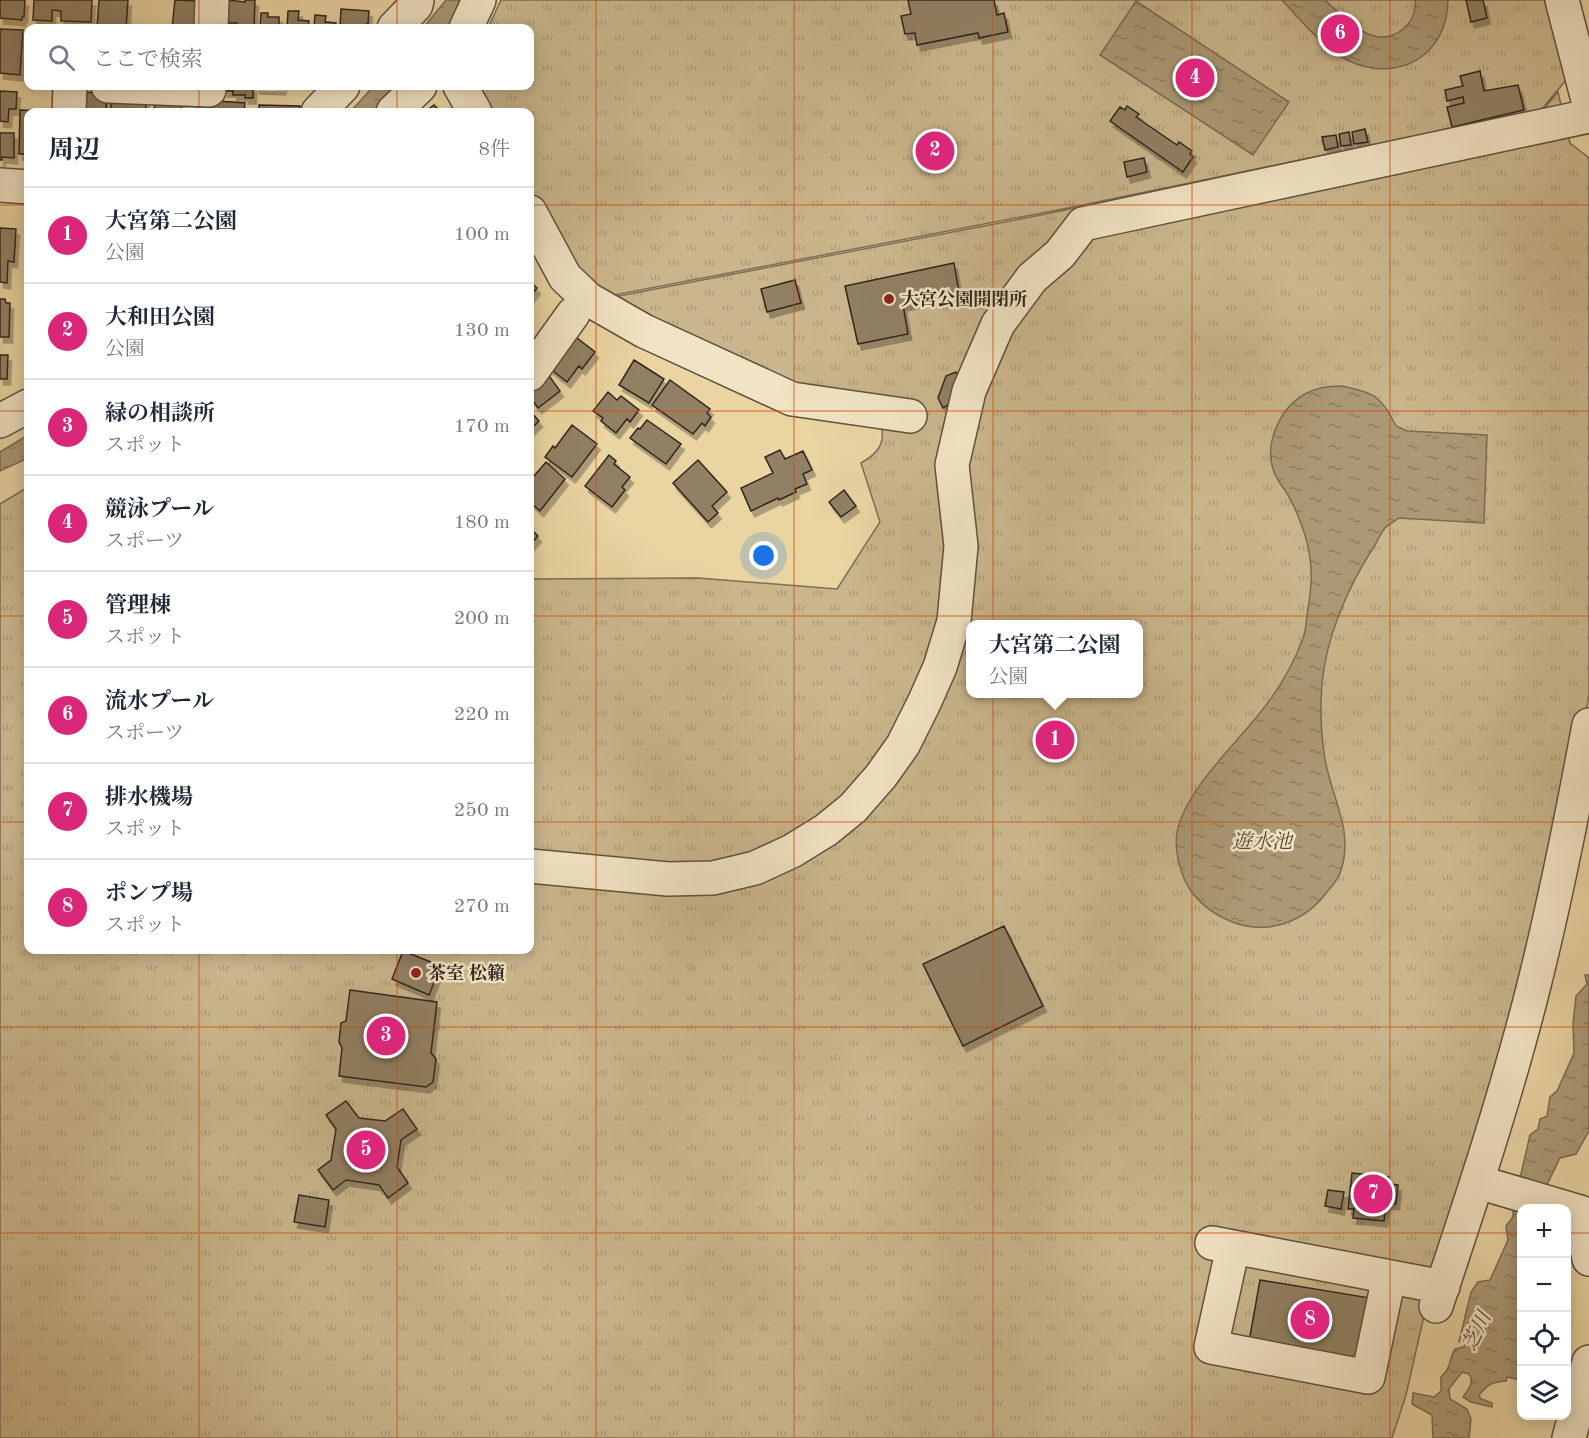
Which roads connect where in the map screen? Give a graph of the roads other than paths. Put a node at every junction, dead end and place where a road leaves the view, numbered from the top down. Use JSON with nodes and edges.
{"nodes":[{"id":1,"x":212,"y":0,"type":"edge"},
{"id":2,"x":479,"y":0,"type":"edge"},
{"id":3,"x":1562,"y":0,"type":"edge"},
{"id":4,"x":419,"y":11,"type":"edge"},
{"id":5,"x":211,"y":24,"type":"edge"},
{"id":6,"x":400,"y":24,"type":"edge"},
{"id":7,"x":468,"y":24,"type":"edge"},
{"id":8,"x":70,"y":90,"type":"edge"},
{"id":9,"x":339,"y":90,"type":"edge"},
{"id":10,"x":416,"y":90,"type":"edge"},
{"id":11,"x":462,"y":90,"type":"edge"},
{"id":12,"x":1589,"y":104,"type":"edge"},
{"id":13,"x":69,"y":108,"type":"edge"},
{"id":14,"x":322,"y":108,"type":"edge"},
{"id":15,"x":397,"y":108,"type":"edge"},
{"id":16,"x":473,"y":108,"type":"edge"},
{"id":17,"x":1589,"y":116,"type":"edge"},
{"id":18,"x":0,"y":185,"type":"edge"},
{"id":19,"x":24,"y":187,"type":"edge"},
{"id":20,"x":534,"y":219,"type":"edge"},
{"id":21,"x":573,"y":314,"type":"dead end"},
{"id":22,"x":534,"y":368,"type":"edge"},
{"id":23,"x":910,"y":416,"type":"dead end"},
{"id":24,"x":1589,"y":725,"type":"edge"},
{"id":25,"x":534,"y":866,"type":"edge"},
{"id":26,"x":1478,"y":1182,"type":"junction"},
{"id":27,"x":1589,"y":1259,"type":"edge"},
{"id":28,"x":1389,"y":1277,"type":"junction"},
{"id":29,"x":1589,"y":1362,"type":"edge"},
{"id":30,"x":1569,"y":1438,"type":"edge"}],
"edges":[{"from":1,"to":5,"type":"street"},
{"from":2,"to":7,"type":"street"},
{"from":3,"to":12,"type":"street"},
{"from":4,"to":6,"type":"street"},
{"from":8,"to":13,"type":"street"},
{"from":9,"to":14,"type":"street"},
{"from":10,"to":15,"type":"street"},
{"from":11,"to":16,"type":"street"},
{"from":17,"to":25,"type":"street"},
{"from":18,"to":19,"type":"street"},
{"from":20,"to":23,"type":"street"},
{"from":21,"to":22,"type":"street"},
{"from":24,"to":26,"type":"street"},
{"from":26,"to":27,"type":"street"},
{"from":26,"to":28,"type":"street"},
{"from":28,"to":28,"type":"street"},
{"from":29,"to":30,"type":"street"}]}
